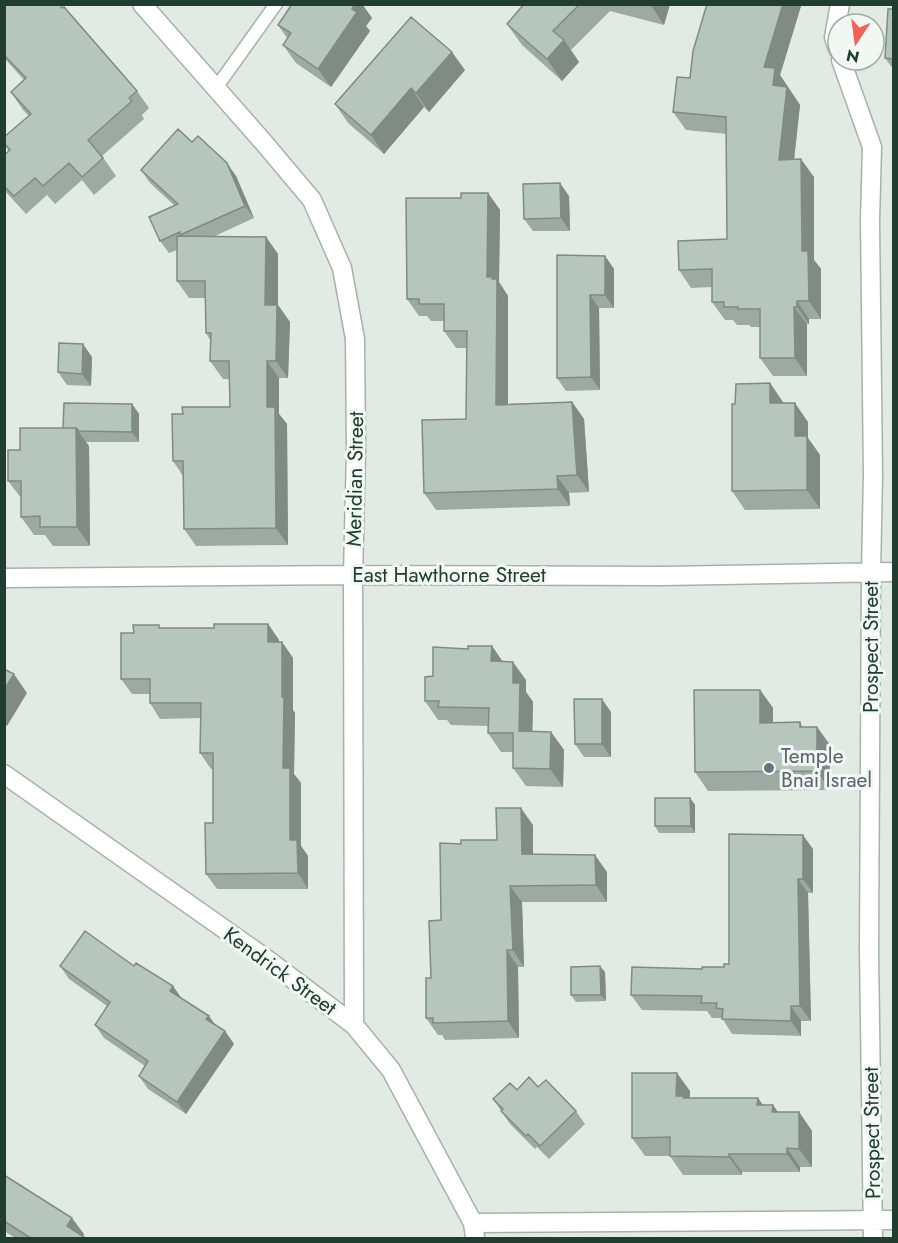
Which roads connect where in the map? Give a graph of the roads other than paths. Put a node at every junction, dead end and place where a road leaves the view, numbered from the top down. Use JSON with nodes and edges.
{"nodes":[{"id":1,"x":142,"y":4,"type":"edge"},
{"id":2,"x":276,"y":4,"type":"edge"},
{"id":3,"x":845,"y":72,"type":"edge"},
{"id":4,"x":216,"y":88,"type":"junction"},
{"id":5,"x":871,"y":572,"type":"junction"},
{"id":6,"x":894,"y":572,"type":"edge"},
{"id":7,"x":353,"y":575,"type":"junction"},
{"id":8,"x":4,"y":578,"type":"edge"},
{"id":9,"x":4,"y":774,"type":"edge"},
{"id":10,"x":354,"y":1025,"type":"junction"},
{"id":11,"x":873,"y":1220,"type":"junction"},
{"id":12,"x":894,"y":1220,"type":"edge"},
{"id":13,"x":474,"y":1231,"type":"edge"},
{"id":14,"x":873,"y":1239,"type":"edge"}],
"edges":[{"from":1,"to":4,"type":"street","name":"Meridian Street"},
{"from":2,"to":4,"type":"lane"},
{"from":3,"to":5,"type":"street","name":"Prospect Street"},
{"from":4,"to":7,"type":"street","name":"Meridian Street"},
{"from":5,"to":6,"type":"street","name":"East Hawthorne Street"},
{"from":5,"to":7,"type":"street","name":"East Hawthorne Street"},
{"from":5,"to":11,"type":"street","name":"Prospect Street"},
{"from":7,"to":8,"type":"street","name":"East Hawthorne Street"},
{"from":7,"to":10,"type":"street","name":"Meridian Street"},
{"from":9,"to":10,"type":"street","name":"Kendrick Street"},
{"from":10,"to":13,"type":"street","name":"Kendrick Street"},
{"from":11,"to":12,"type":"street"},
{"from":11,"to":13,"type":"street"},
{"from":11,"to":14,"type":"street","name":"Prospect Street"}]}
